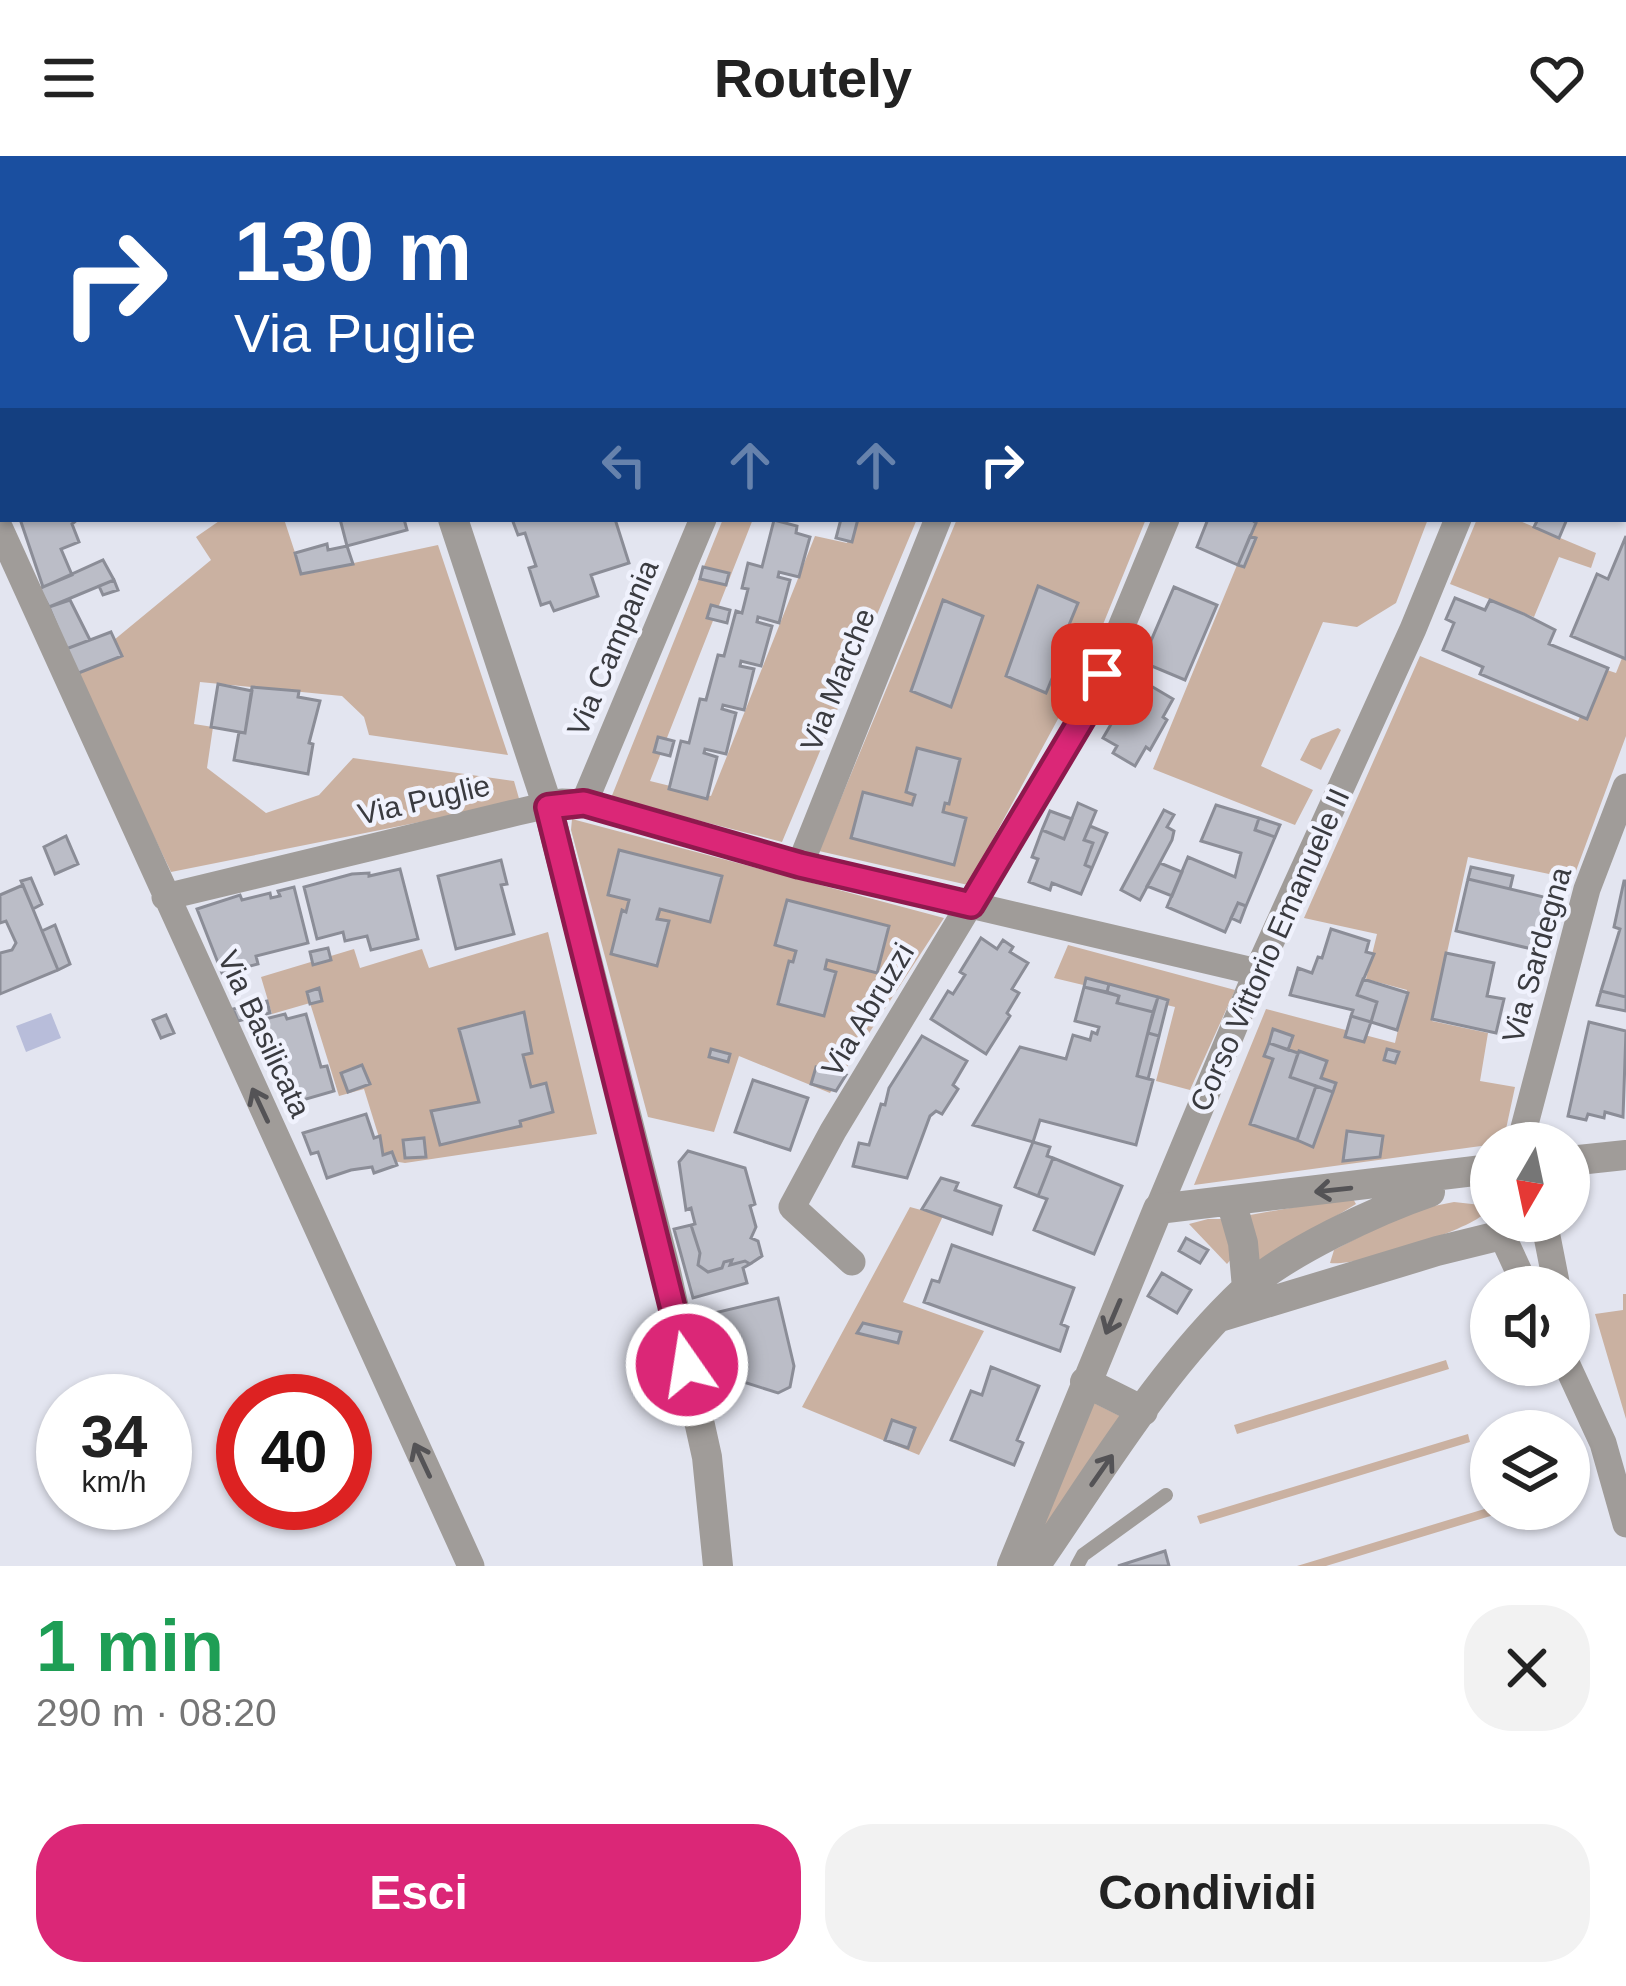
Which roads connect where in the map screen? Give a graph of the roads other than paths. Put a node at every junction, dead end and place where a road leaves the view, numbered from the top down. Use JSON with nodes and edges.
{"nodes":[{"id":1,"x":454,"y":522,"type":"edge"},
{"id":2,"x":702,"y":522,"type":"edge"},
{"id":3,"x":937,"y":522,"type":"edge"},
{"id":4,"x":1165,"y":522,"type":"edge"},
{"id":5,"x":1457,"y":522,"type":"edge"},
{"id":6,"x":0,"y":529,"type":"edge"},
{"id":7,"x":1626,"y":787,"type":"edge"},
{"id":8,"x":584,"y":803,"type":"junction"},
{"id":9,"x":548,"y":807,"type":"junction"},
{"id":10,"x":800,"y":865,"type":"junction"},
{"id":11,"x":165,"y":896,"type":"junction"},
{"id":12,"x":971,"y":905,"type":"junction"},
{"id":13,"x":1257,"y":972,"type":"junction"},
{"id":14,"x":1526,"y":1122,"type":"edge"},
{"id":15,"x":1626,"y":1155,"type":"edge"},
{"id":16,"x":1590,"y":1159,"type":"edge"},
{"id":17,"x":1470,"y":1173,"type":"edge"},
{"id":18,"x":1470,"y":1178,"type":"edge"},
{"id":19,"x":1232,"y":1201,"type":"junction"},
{"id":20,"x":1158,"y":1209,"type":"junction"},
{"id":21,"x":1470,"y":1239,"type":"edge"},
{"id":22,"x":852,"y":1262,"type":"dead end"},
{"id":23,"x":1247,"y":1288,"type":"junction"},
{"id":24,"x":1220,"y":1317,"type":"junction"},
{"id":25,"x":1085,"y":1382,"type":"junction"},
{"id":26,"x":1580,"y":1386,"type":"edge"},
{"id":27,"x":1143,"y":1411,"type":"junction"},
{"id":28,"x":1615,"y":1443,"type":"edge"},
{"id":29,"x":1166,"y":1496,"type":"dead end"},
{"id":30,"x":1626,"y":1524,"type":"edge"},
{"id":31,"x":471,"y":1566,"type":"edge"},
{"id":32,"x":718,"y":1566,"type":"edge"},
{"id":33,"x":1012,"y":1566,"type":"edge"},
{"id":34,"x":1035,"y":1566,"type":"edge"},
{"id":35,"x":1077,"y":1566,"type":"edge"}],
"edges":[{"from":1,"to":9,"type":"street"},
{"from":2,"to":8,"type":"street","name":"Via Campania"},
{"from":3,"to":10,"type":"street","name":"Via Marche"},
{"from":4,"to":12,"type":"street","name":"Via Abruzzi"},
{"from":5,"to":13,"type":"street","name":"Corso Vittorio Emanuele II"},
{"from":6,"to":11,"type":"street","name":"Via Basilicata"},
{"from":7,"to":14,"type":"street","name":"Via Sardegna"},
{"from":8,"to":9,"type":"street","name":"Via Puglie"},
{"from":8,"to":10,"type":"street","name":"Via Puglie"},
{"from":9,"to":11,"type":"street","name":"Via Puglie"},
{"from":9,"to":32,"type":"street"},
{"from":10,"to":12,"type":"street","name":"Via Puglie"},
{"from":31,"to":11,"type":"street","name":"Via Basilicata","one_way":true},
{"from":12,"to":13,"type":"street","name":"Via Puglie"},
{"from":12,"to":22,"type":"street","name":"Via Abruzzi"},
{"from":13,"to":20,"type":"street","name":"Corso Vittorio Emanuele II"},
{"from":15,"to":16,"type":"street"},
{"from":17,"to":19,"type":"street","one_way":true},
{"from":18,"to":23,"type":"street"},
{"from":19,"to":20,"type":"street"},
{"from":19,"to":23,"type":"street"},
{"from":20,"to":25,"type":"street","name":"Corso Vittorio Emanuele II","one_way":true},
{"from":21,"to":24,"type":"street"},
{"from":23,"to":24,"type":"street"},
{"from":24,"to":27,"type":"street"},
{"from":25,"to":27,"type":"street"},
{"from":25,"to":33,"type":"street","name":"Corso Vittorio Emanuele II"},
{"from":26,"to":28,"type":"street"},
{"from":34,"to":27,"type":"street","one_way":true},
{"from":28,"to":30,"type":"street"},
{"from":29,"to":35,"type":"lane"}]}
